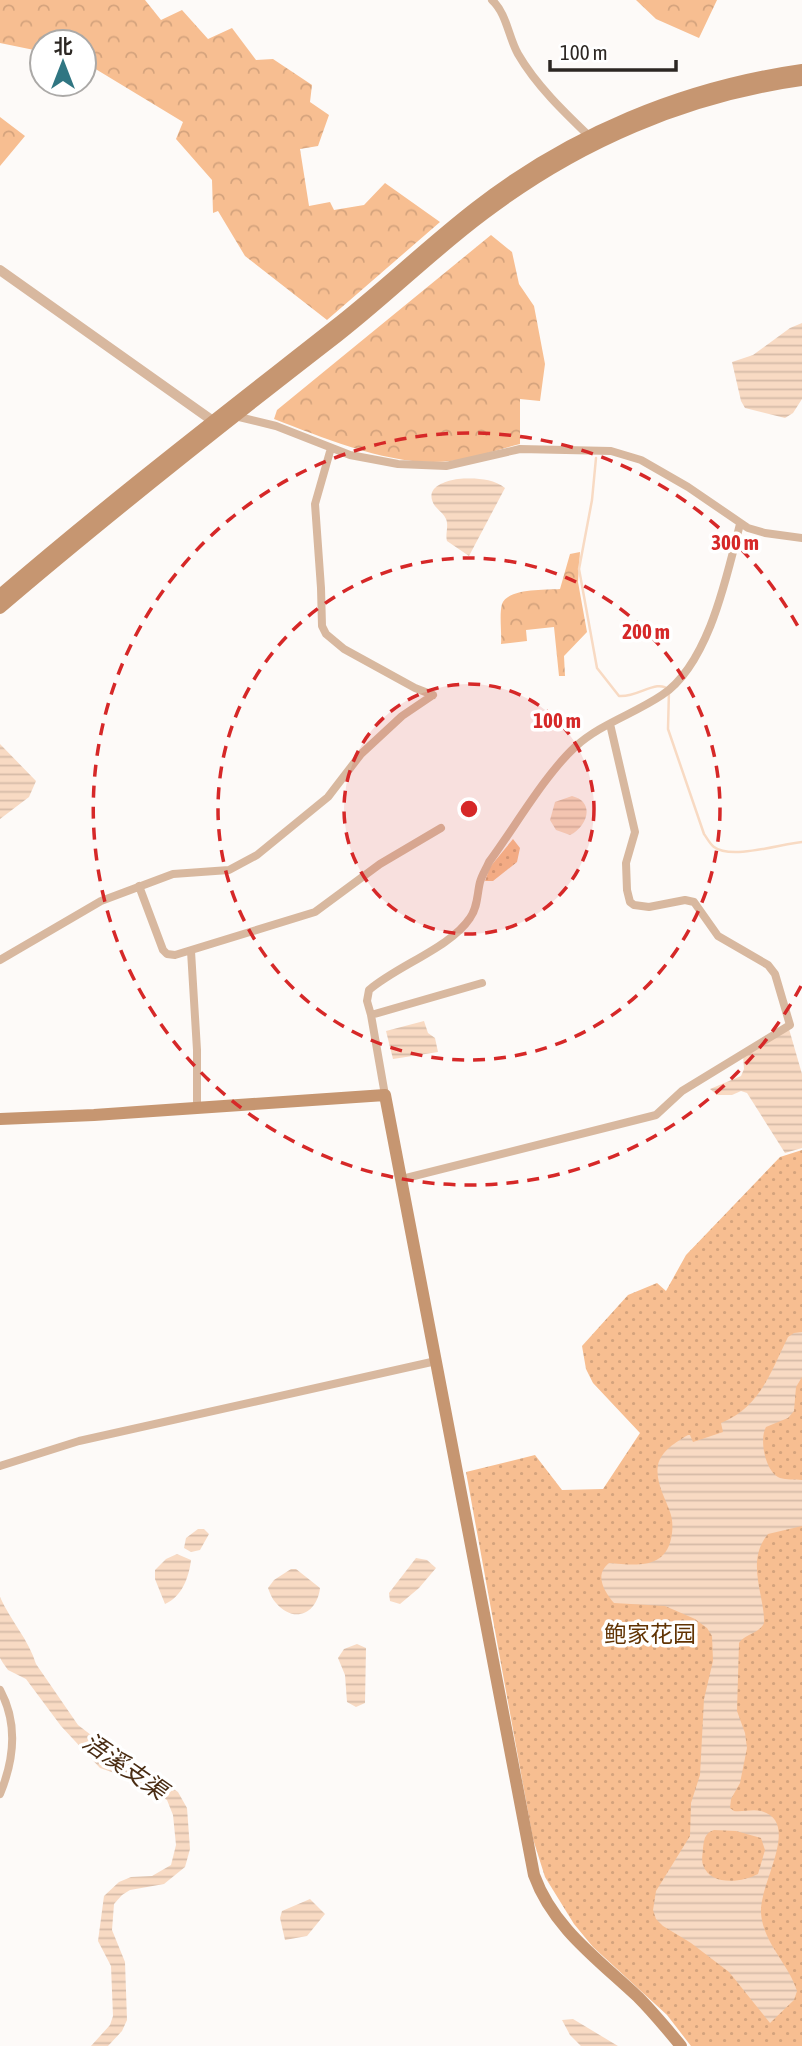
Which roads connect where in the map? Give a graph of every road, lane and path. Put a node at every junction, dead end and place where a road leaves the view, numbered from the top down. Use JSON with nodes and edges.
{"nodes":[{"id":1,"x":492,"y":0,"type":"edge"},
{"id":2,"x":802,"y":71,"type":"edge"},
{"id":3,"x":802,"y":80,"type":"edge"},
{"id":4,"x":589,"y":136,"type":"junction"},
{"id":5,"x":0,"y":270,"type":"edge"},
{"id":6,"x":235,"y":416,"type":"junction"},
{"id":7,"x":213,"y":421,"type":"junction"},
{"id":8,"x":331,"y":448,"type":"junction"},
{"id":9,"x":740,"y":524,"type":"junction"},
{"id":10,"x":802,"y":538,"type":"edge"},
{"id":11,"x":0,"y":595,"type":"edge"},
{"id":12,"x":0,"y":608,"type":"edge"},
{"id":13,"x":610,"y":724,"type":"junction"},
{"id":14,"x":442,"y":828,"type":"dead end"},
{"id":15,"x":139,"y":886,"type":"junction"},
{"id":16,"x":191,"y":951,"type":"junction"},
{"id":17,"x":0,"y":960,"type":"edge"},
{"id":18,"x":482,"y":983,"type":"dead end"},
{"id":19,"x":371,"y":1015,"type":"junction"},
{"id":20,"x":385,"y":1095,"type":"junction"},
{"id":21,"x":197,"y":1108,"type":"junction"},
{"id":22,"x":0,"y":1119,"type":"edge"},
{"id":23,"x":402,"y":1179,"type":"junction"},
{"id":24,"x":436,"y":1361,"type":"junction"},
{"id":25,"x":0,"y":1466,"type":"edge"},
{"id":26,"x":0,"y":1690,"type":"edge"},
{"id":27,"x":0,"y":1794,"type":"edge"},
{"id":28,"x":681,"y":2046,"type":"edge"}],
"edges":[{"from":1,"to":4,"type":"street"},
{"from":2,"to":4,"type":"main road"},
{"from":3,"to":6,"type":"main road"},
{"from":4,"to":7,"type":"main road"},
{"from":5,"to":7,"type":"street"},
{"from":6,"to":8,"type":"street"},
{"from":6,"to":12,"type":"main road"},
{"from":7,"to":11,"type":"main road"},
{"from":8,"to":9,"type":"street"},
{"from":8,"to":15,"type":"street"},
{"from":9,"to":10,"type":"street"},
{"from":9,"to":13,"type":"street"},
{"from":13,"to":19,"type":"street"},
{"from":13,"to":23,"type":"street"},
{"from":14,"to":16,"type":"street"},
{"from":15,"to":16,"type":"street"},
{"from":15,"to":17,"type":"street"},
{"from":16,"to":21,"type":"street"},
{"from":18,"to":19,"type":"street"},
{"from":19,"to":20,"type":"street"},
{"from":20,"to":21,"type":"main road"},
{"from":20,"to":23,"type":"main road"},
{"from":21,"to":22,"type":"main road"},
{"from":23,"to":24,"type":"main road"},
{"from":24,"to":25,"type":"street"},
{"from":24,"to":28,"type":"main road"},
{"from":26,"to":27,"type":"street"}]}
